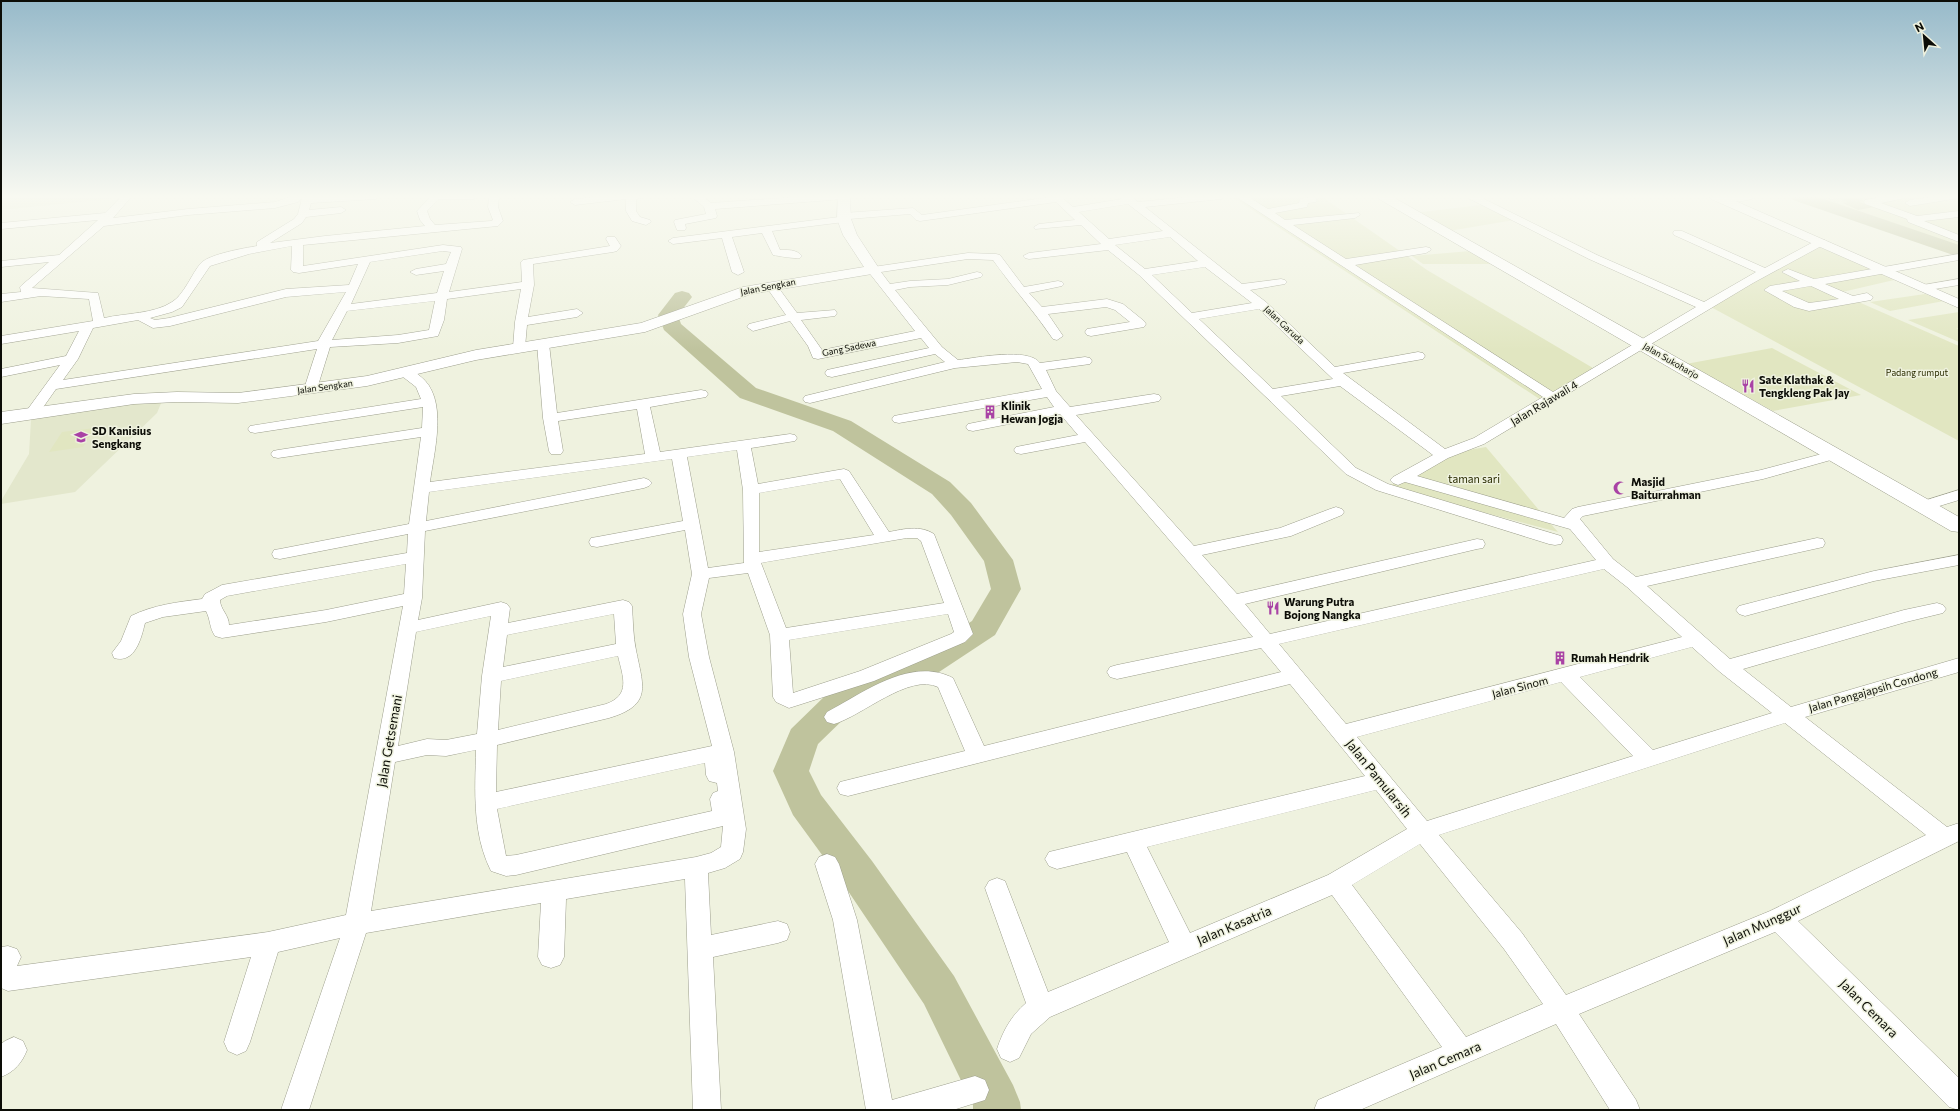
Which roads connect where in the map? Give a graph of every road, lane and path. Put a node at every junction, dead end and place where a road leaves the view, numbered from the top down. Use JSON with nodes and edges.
{"nodes":[{"id":1,"x":72,"y":248,"type":"edge"},
{"id":2,"x":259,"y":248,"type":"edge"},
{"id":3,"x":298,"y":248,"type":"edge"},
{"id":4,"x":446,"y":248,"type":"joint"},
{"id":5,"x":614,"y":248,"type":"edge"},
{"id":6,"x":730,"y":248,"type":"edge"},
{"id":7,"x":774,"y":248,"type":"edge"},
{"id":8,"x":858,"y":248,"type":"edge"},
{"id":9,"x":1083,"y":248,"type":"edge"},
{"id":10,"x":1114,"y":248,"type":"edge"},
{"id":11,"x":1189,"y":248,"type":"edge"},
{"id":12,"x":1321,"y":248,"type":"edge"},
{"id":13,"x":1474,"y":248,"type":"edge"},
{"id":14,"x":1575,"y":248,"type":"edge"},
{"id":15,"x":1711,"y":248,"type":"edge"},
{"id":16,"x":1810,"y":248,"type":"edge"},
{"id":17,"x":1833,"y":248,"type":"edge"},
{"id":18,"x":1426,"y":250,"type":"dead end"},
{"id":19,"x":796,"y":256,"type":"dead end"},
{"id":20,"x":1029,"y":256,"type":"dead end"},
{"id":21,"x":1959,"y":257,"type":"edge"},
{"id":22,"x":61,"y":258,"type":"junction"},
{"id":23,"x":365,"y":261,"type":"junction"},
{"id":24,"x":1344,"y":263,"type":"junction"},
{"id":25,"x":1,"y":264,"type":"edge"},
{"id":26,"x":1207,"y":264,"type":"junction"},
{"id":27,"x":452,"y":267,"type":"junction"},
{"id":28,"x":47,"y":269,"type":"junction"},
{"id":29,"x":873,"y":270,"type":"junction"},
{"id":30,"x":1881,"y":271,"type":"junction"},
{"id":31,"x":416,"y":272,"type":"dead end"},
{"id":32,"x":738,"y":272,"type":"dead end"},
{"id":33,"x":1765,"y":272,"type":"junction"},
{"id":34,"x":1788,"y":272,"type":"dead end"},
{"id":35,"x":1,"y":273,"type":"edge"},
{"id":36,"x":1144,"y":273,"type":"junction"},
{"id":37,"x":977,"y":275,"type":"dead end"},
{"id":38,"x":1281,"y":282,"type":"dead end"},
{"id":39,"x":1812,"y":282,"type":"junction"},
{"id":40,"x":1959,"y":282,"type":"edge"},
{"id":41,"x":1058,"y":284,"type":"dead end"},
{"id":42,"x":528,"y":285,"type":"junction"},
{"id":43,"x":772,"y":285,"type":"junction"},
{"id":44,"x":28,"y":286,"type":"junction"},
{"id":45,"x":1,"y":288,"type":"edge"},
{"id":46,"x":354,"y":288,"type":"junction"},
{"id":47,"x":889,"y":288,"type":"junction"},
{"id":48,"x":1239,"y":288,"type":"junction"},
{"id":49,"x":1923,"y":288,"type":"junction"},
{"id":50,"x":1021,"y":291,"type":"junction"},
{"id":51,"x":39,"y":293,"type":"junction"},
{"id":52,"x":442,"y":296,"type":"junction"},
{"id":53,"x":1867,"y":297,"type":"dead end"},
{"id":54,"x":1,"y":298,"type":"edge"},
{"id":55,"x":1852,"y":300,"type":"junction"},
{"id":56,"x":1959,"y":304,"type":"edge"},
{"id":57,"x":1262,"y":306,"type":"junction"},
{"id":58,"x":1705,"y":307,"type":"junction"},
{"id":59,"x":344,"y":308,"type":"junction"},
{"id":60,"x":1039,"y":310,"type":"junction"},
{"id":61,"x":577,"y":313,"type":"dead end"},
{"id":62,"x":830,"y":313,"type":"dead end"},
{"id":63,"x":140,"y":315,"type":"junction"},
{"id":64,"x":794,"y":317,"type":"junction"},
{"id":65,"x":1189,"y":317,"type":"junction"},
{"id":66,"x":520,"y":322,"type":"junction"},
{"id":67,"x":94,"y":324,"type":"junction"},
{"id":68,"x":753,"y":327,"type":"dead end"},
{"id":69,"x":1091,"y":332,"type":"dead end"},
{"id":70,"x":925,"y":333,"type":"junction"},
{"id":71,"x":1057,"y":336,"type":"dead end"},
{"id":72,"x":1,"y":340,"type":"edge"},
{"id":73,"x":323,"y":344,"type":"junction"},
{"id":74,"x":544,"y":344,"type":"junction"},
{"id":75,"x":1642,"y":344,"type":"junction"},
{"id":76,"x":519,"y":348,"type":"junction"},
{"id":77,"x":937,"y":350,"type":"junction"},
{"id":78,"x":1418,"y":356,"type":"dead end"},
{"id":79,"x":71,"y":359,"type":"junction"},
{"id":80,"x":1085,"y":361,"type":"dead end"},
{"id":81,"x":955,"y":364,"type":"junction"},
{"id":82,"x":1037,"y":367,"type":"junction"},
{"id":83,"x":1333,"y":371,"type":"junction"},
{"id":84,"x":1,"y":373,"type":"edge"},
{"id":85,"x":405,"y":373,"type":"junction"},
{"id":86,"x":832,"y":373,"type":"dead end"},
{"id":87,"x":1343,"y":381,"type":"junction"},
{"id":88,"x":51,"y":386,"type":"junction"},
{"id":89,"x":311,"y":389,"type":"junction"},
{"id":90,"x":1050,"y":392,"type":"junction"},
{"id":91,"x":701,"y":394,"type":"dead end"},
{"id":92,"x":1271,"y":394,"type":"junction"},
{"id":93,"x":1154,"y":398,"type":"dead end"},
{"id":94,"x":1553,"y":398,"type":"junction"},
{"id":95,"x":810,"y":399,"type":"dead end"},
{"id":96,"x":430,"y":402,"type":"junction"},
{"id":97,"x":640,"y":405,"type":"junction"},
{"id":98,"x":1065,"y":410,"type":"junction"},
{"id":99,"x":32,"y":413,"type":"junction"},
{"id":100,"x":1,"y":418,"type":"edge"},
{"id":101,"x":550,"y":418,"type":"junction"},
{"id":102,"x":899,"y":420,"type":"dead end"},
{"id":103,"x":973,"y":427,"type":"dead end"},
{"id":104,"x":255,"y":429,"type":"dead end"},
{"id":105,"x":429,"y":431,"type":"junction"},
{"id":106,"x":1089,"y":437,"type":"junction"},
{"id":107,"x":790,"y":438,"type":"dead end"},
{"id":108,"x":743,"y":445,"type":"junction"},
{"id":109,"x":1021,"y":450,"type":"dead end"},
{"id":110,"x":556,"y":451,"type":"dead end"},
{"id":111,"x":278,"y":454,"type":"dead end"},
{"id":112,"x":679,"y":454,"type":"junction"},
{"id":113,"x":1833,"y":454,"type":"junction"},
{"id":114,"x":1443,"y":455,"type":"junction"},
{"id":115,"x":653,"y":457,"type":"junction"},
{"id":116,"x":1403,"y":477,"type":"junction"},
{"id":117,"x":644,"y":483,"type":"dead end"},
{"id":118,"x":1382,"y":487,"type":"junction"},
{"id":119,"x":422,"y":488,"type":"junction"},
{"id":120,"x":751,"y":490,"type":"junction"},
{"id":121,"x":1959,"y":495,"type":"edge"},
{"id":122,"x":1923,"y":506,"type":"junction"},
{"id":123,"x":1336,"y":512,"type":"dead end"},
{"id":124,"x":693,"y":524,"type":"junction"},
{"id":125,"x":1576,"y":526,"type":"junction"},
{"id":126,"x":1959,"y":526,"type":"edge"},
{"id":127,"x":416,"y":528,"type":"junction"},
{"id":128,"x":884,"y":538,"type":"junction"},
{"id":129,"x":1555,"y":540,"type":"dead end"},
{"id":130,"x":597,"y":542,"type":"dead end"},
{"id":131,"x":1817,"y":542,"type":"dead end"},
{"id":132,"x":1477,"y":544,"type":"dead end"},
{"id":133,"x":1190,"y":552,"type":"junction"},
{"id":134,"x":280,"y":554,"type":"dead end"},
{"id":135,"x":416,"y":557,"type":"junction"},
{"id":136,"x":1959,"y":560,"type":"edge"},
{"id":137,"x":752,"y":563,"type":"junction"},
{"id":138,"x":1607,"y":563,"type":"junction"},
{"id":139,"x":701,"y":574,"type":"junction"},
{"id":140,"x":1633,"y":582,"type":"junction"},
{"id":141,"x":413,"y":598,"type":"junction"},
{"id":142,"x":1233,"y":601,"type":"junction"},
{"id":143,"x":211,"y":604,"type":"junction"},
{"id":144,"x":955,"y":607,"type":"junction"},
{"id":145,"x":1937,"y":609,"type":"dead end"},
{"id":146,"x":1745,"y":610,"type":"dead end"},
{"id":147,"x":408,"y":628,"type":"junction"},
{"id":148,"x":498,"y":631,"type":"junction"},
{"id":149,"x":779,"y":635,"type":"junction"},
{"id":150,"x":1697,"y":640,"type":"junction"},
{"id":151,"x":1265,"y":641,"type":"junction"},
{"id":152,"x":626,"y":648,"type":"junction"},
{"id":153,"x":121,"y":652,"type":"dead end"},
{"id":154,"x":1959,"y":664,"type":"edge"},
{"id":155,"x":1727,"y":667,"type":"junction"},
{"id":156,"x":1117,"y":672,"type":"dead end"},
{"id":157,"x":1566,"y":675,"type":"junction"},
{"id":158,"x":492,"y":676,"type":"junction"},
{"id":159,"x":1294,"y":676,"type":"junction"},
{"id":160,"x":1788,"y":715,"type":"junction"},
{"id":161,"x":834,"y":717,"type":"dead end"},
{"id":162,"x":1342,"y":733,"type":"junction"},
{"id":163,"x":487,"y":740,"type":"junction"},
{"id":164,"x":977,"y":755,"type":"junction"},
{"id":165,"x":1648,"y":759,"type":"junction"},
{"id":166,"x":386,"y":762,"type":"junction"},
{"id":167,"x":1380,"y":781,"type":"junction"},
{"id":168,"x":848,"y":788,"type":"dead end"},
{"id":169,"x":485,"y":803,"type":"junction"},
{"id":170,"x":1422,"y":831,"type":"junction"},
{"id":171,"x":1952,"y":834,"type":"edge"},
{"id":172,"x":1133,"y":841,"type":"junction"},
{"id":173,"x":1057,"y":859,"type":"dead end"},
{"id":174,"x":826,"y":864,"type":"dead end"},
{"id":175,"x":696,"y":867,"type":"junction"},
{"id":176,"x":1336,"y":882,"type":"junction"},
{"id":177,"x":997,"y":888,"type":"dead end"},
{"id":178,"x":554,"y":891,"type":"junction"},
{"id":179,"x":1779,"y":919,"type":"junction"},
{"id":180,"x":357,"y":924,"type":"junction"},
{"id":181,"x":778,"y":932,"type":"dead end"},
{"id":182,"x":268,"y":943,"type":"junction"},
{"id":183,"x":1184,"y":947,"type":"junction"},
{"id":184,"x":699,"y":950,"type":"junction"},
{"id":185,"x":551,"y":957,"type":"dead end"},
{"id":186,"x":1,"y":958,"type":"edge"},
{"id":187,"x":1041,"y":1008,"type":"junction"},
{"id":188,"x":1562,"y":1008,"type":"junction"},
{"id":189,"x":237,"y":1042,"type":"dead end"},
{"id":190,"x":1010,"y":1049,"type":"dead end"},
{"id":191,"x":1462,"y":1053,"type":"junction"},
{"id":192,"x":1954,"y":1086,"type":"edge"},
{"id":193,"x":975,"y":1090,"type":"dead end"},
{"id":194,"x":295,"y":1110,"type":"edge"},
{"id":195,"x":707,"y":1110,"type":"edge"},
{"id":196,"x":880,"y":1110,"type":"edge"},
{"id":197,"x":902,"y":1110,"type":"edge"},
{"id":198,"x":1328,"y":1110,"type":"edge"},
{"id":199,"x":1626,"y":1110,"type":"edge"}],
"edges":[{"from":1,"to":22,"type":"street"},
{"from":2,"to":63,"type":"street"},
{"from":3,"to":23,"type":"street"},
{"from":4,"to":23,"type":"street"},
{"from":4,"to":27,"type":"street"},
{"from":5,"to":42,"type":"street"},
{"from":6,"to":32,"type":"street"},
{"from":7,"to":19,"type":"street"},
{"from":8,"to":29,"type":"main road"},
{"from":9,"to":20,"type":"street"},
{"from":10,"to":36,"type":"street"},
{"from":11,"to":26,"type":"street","name":"Jalan Garuda"},
{"from":12,"to":24,"type":"street"},
{"from":13,"to":75,"type":"main road","name":"Jalan Sukoharjo"},
{"from":14,"to":58,"type":"street"},
{"from":15,"to":33,"type":"street"},
{"from":16,"to":33,"type":"street","name":"Jalan Rajawali 4"},
{"from":17,"to":30,"type":"street"},
{"from":18,"to":24,"type":"street"},
{"from":21,"to":30,"type":"street"},
{"from":22,"to":25,"type":"street"},
{"from":22,"to":28,"type":"street"},
{"from":23,"to":46,"type":"street"},
{"from":24,"to":94,"type":"street"},
{"from":26,"to":36,"type":"street"},
{"from":26,"to":48,"type":"street","name":"Jalan Garuda"},
{"from":27,"to":31,"type":"street"},
{"from":27,"to":52,"type":"street"},
{"from":28,"to":35,"type":"street"},
{"from":28,"to":44,"type":"street"},
{"from":29,"to":43,"type":"main road","name":"Jalan Sengkan"},
{"from":29,"to":47,"type":"street"},
{"from":29,"to":50,"type":"street"},
{"from":30,"to":39,"type":"street"},
{"from":30,"to":49,"type":"street"},
{"from":33,"to":58,"type":"street","name":"Jalan Rajawali 4"},
{"from":34,"to":39,"type":"street"},
{"from":36,"to":65,"type":"street"},
{"from":37,"to":47,"type":"street"},
{"from":38,"to":48,"type":"street"},
{"from":39,"to":55,"type":"street"},
{"from":39,"to":55,"type":"street"},
{"from":40,"to":49,"type":"street"},
{"from":41,"to":50,"type":"street"},
{"from":42,"to":52,"type":"street"},
{"from":42,"to":66,"type":"street"},
{"from":43,"to":64,"type":"street","name":"Gang Sadewa"},
{"from":43,"to":74,"type":"main road","name":"Jalan Sengkan"},
{"from":44,"to":45,"type":"street"},
{"from":44,"to":51,"type":"street"},
{"from":46,"to":59,"type":"street"},
{"from":46,"to":63,"type":"street"},
{"from":47,"to":70,"type":"street"},
{"from":48,"to":57,"type":"street","name":"Jalan Garuda"},
{"from":49,"to":56,"type":"street"},
{"from":50,"to":60,"type":"street"},
{"from":51,"to":54,"type":"street"},
{"from":51,"to":67,"type":"street"},
{"from":52,"to":59,"type":"street"},
{"from":52,"to":73,"type":"street"},
{"from":53,"to":55,"type":"street"},
{"from":57,"to":65,"type":"street"},
{"from":57,"to":83,"type":"street","name":"Jalan Garuda"},
{"from":58,"to":75,"type":"street","name":"Jalan Rajawali 4"},
{"from":59,"to":73,"type":"street"},
{"from":60,"to":69,"type":"street"},
{"from":60,"to":71,"type":"street"},
{"from":61,"to":66,"type":"street"},
{"from":62,"to":64,"type":"street"},
{"from":63,"to":67,"type":"street"},
{"from":64,"to":68,"type":"street"},
{"from":64,"to":70,"type":"street","name":"Gang Sadewa"},
{"from":65,"to":92,"type":"street"},
{"from":66,"to":76,"type":"street"},
{"from":67,"to":72,"type":"street"},
{"from":67,"to":79,"type":"street"},
{"from":70,"to":77,"type":"street"},
{"from":73,"to":88,"type":"street"},
{"from":73,"to":89,"type":"street"},
{"from":74,"to":76,"type":"main road","name":"Jalan Sengkan"},
{"from":74,"to":101,"type":"street"},
{"from":75,"to":94,"type":"street","name":"Jalan Rajawali 4"},
{"from":75,"to":113,"type":"main road","name":"Jalan Sukoharjo"},
{"from":76,"to":85,"type":"main road","name":"Jalan Sengkan"},
{"from":77,"to":81,"type":"street"},
{"from":77,"to":86,"type":"street"},
{"from":78,"to":83,"type":"street"},
{"from":79,"to":84,"type":"street"},
{"from":79,"to":88,"type":"street"},
{"from":80,"to":82,"type":"street"},
{"from":81,"to":82,"type":"street"},
{"from":81,"to":95,"type":"street"},
{"from":82,"to":90,"type":"street","name":"Jalan Pamularsih"},
{"from":83,"to":87,"type":"street","name":"Jalan Garuda"},
{"from":85,"to":89,"type":"main road","name":"Jalan Sengkan"},
{"from":85,"to":96,"type":"street","name":"Jalan Getsemani"},
{"from":87,"to":92,"type":"street"},
{"from":87,"to":114,"type":"street","name":"Jalan Garuda"},
{"from":88,"to":99,"type":"street"},
{"from":89,"to":99,"type":"main road","name":"Jalan Sengkan"},
{"from":90,"to":98,"type":"street","name":"Jalan Pamularsih"},
{"from":90,"to":102,"type":"street"},
{"from":91,"to":97,"type":"street"},
{"from":92,"to":118,"type":"street"},
{"from":93,"to":98,"type":"street"},
{"from":94,"to":114,"type":"street","name":"Jalan Rajawali 4"},
{"from":96,"to":104,"type":"street"},
{"from":96,"to":105,"type":"street","name":"Jalan Getsemani"},
{"from":97,"to":101,"type":"street"},
{"from":97,"to":115,"type":"street"},
{"from":98,"to":103,"type":"street"},
{"from":98,"to":106,"type":"street","name":"Jalan Pamularsih"},
{"from":99,"to":100,"type":"main road","name":"Jalan Sengkan"},
{"from":101,"to":110,"type":"street"},
{"from":105,"to":111,"type":"street"},
{"from":105,"to":119,"type":"street","name":"Jalan Getsemani"},
{"from":106,"to":109,"type":"street"},
{"from":106,"to":133,"type":"street","name":"Jalan Pamularsih"},
{"from":107,"to":108,"type":"street"},
{"from":108,"to":112,"type":"street"},
{"from":108,"to":120,"type":"street"},
{"from":112,"to":115,"type":"street"},
{"from":112,"to":124,"type":"street"},
{"from":113,"to":122,"type":"main road","name":"Jalan Sukoharjo"},
{"from":113,"to":125,"type":"street"},
{"from":114,"to":116,"type":"street","name":"Jalan Rajawali 4"},
{"from":115,"to":119,"type":"street"},
{"from":116,"to":118,"type":"street","name":"Jalan Rajawali 4"},
{"from":116,"to":125,"type":"street"},
{"from":117,"to":127,"type":"street"},
{"from":118,"to":129,"type":"street"},
{"from":119,"to":127,"type":"street","name":"Jalan Getsemani"},
{"from":120,"to":128,"type":"street"},
{"from":120,"to":137,"type":"street"},
{"from":121,"to":122,"type":"street"},
{"from":122,"to":126,"type":"main road","name":"Jalan Sukoharjo"},
{"from":123,"to":133,"type":"street"},
{"from":124,"to":130,"type":"street"},
{"from":124,"to":139,"type":"street"},
{"from":125,"to":138,"type":"street"},
{"from":127,"to":134,"type":"street"},
{"from":127,"to":135,"type":"street","name":"Jalan Getsemani"},
{"from":128,"to":137,"type":"street"},
{"from":128,"to":144,"type":"street"},
{"from":131,"to":140,"type":"street"},
{"from":132,"to":142,"type":"street"},
{"from":133,"to":142,"type":"street","name":"Jalan Pamularsih"},
{"from":135,"to":141,"type":"street","name":"Jalan Getsemani"},
{"from":135,"to":143,"type":"street"},
{"from":136,"to":146,"type":"street"},
{"from":137,"to":139,"type":"street"},
{"from":137,"to":149,"type":"street"},
{"from":138,"to":140,"type":"street"},
{"from":138,"to":151,"type":"street"},
{"from":139,"to":175,"type":"street"},
{"from":140,"to":150,"type":"street"},
{"from":141,"to":143,"type":"street"},
{"from":141,"to":147,"type":"street","name":"Jalan Getsemani"},
{"from":142,"to":151,"type":"street","name":"Jalan Pamularsih"},
{"from":143,"to":153,"type":"street"},
{"from":144,"to":149,"type":"street"},
{"from":144,"to":149,"type":"street"},
{"from":145,"to":155,"type":"street"},
{"from":147,"to":148,"type":"street"},
{"from":147,"to":166,"type":"street","name":"Jalan Getsemani"},
{"from":148,"to":152,"type":"street"},
{"from":148,"to":158,"type":"street"},
{"from":150,"to":155,"type":"street"},
{"from":150,"to":157,"type":"street","name":"Jalan Sinom"},
{"from":151,"to":156,"type":"street"},
{"from":151,"to":159,"type":"street","name":"Jalan Pamularsih"},
{"from":152,"to":158,"type":"street"},
{"from":152,"to":163,"type":"street"},
{"from":154,"to":160,"type":"street","name":"Jalan Pangajapsih Condong"},
{"from":155,"to":160,"type":"street"},
{"from":157,"to":162,"type":"street","name":"Jalan Sinom"},
{"from":157,"to":165,"type":"street"},
{"from":158,"to":163,"type":"street"},
{"from":159,"to":162,"type":"street","name":"Jalan Pamularsih"},
{"from":159,"to":164,"type":"street"},
{"from":160,"to":165,"type":"street","name":"Jalan Pangajapsih Condong"},
{"from":160,"to":171,"type":"street"},
{"from":161,"to":164,"type":"street"},
{"from":162,"to":167,"type":"street","name":"Jalan Pamularsih"},
{"from":163,"to":166,"type":"street"},
{"from":163,"to":169,"type":"street"},
{"from":164,"to":168,"type":"street"},
{"from":165,"to":170,"type":"street","name":"Jalan Kasatria"},
{"from":166,"to":180,"type":"street","name":"Jalan Getsemani"},
{"from":167,"to":170,"type":"street","name":"Jalan Pamularsih"},
{"from":167,"to":172,"type":"street"},
{"from":169,"to":169,"type":"street"},
{"from":170,"to":176,"type":"street","name":"Jalan Kasatria"},
{"from":170,"to":188,"type":"street","name":"Jalan Pamularsih"},
{"from":171,"to":179,"type":"street","name":"Jalan Munggur"},
{"from":172,"to":173,"type":"street"},
{"from":172,"to":183,"type":"street"},
{"from":174,"to":196,"type":"street"},
{"from":175,"to":178,"type":"street"},
{"from":175,"to":184,"type":"street"},
{"from":176,"to":183,"type":"street","name":"Jalan Kasatria"},
{"from":176,"to":191,"type":"street"},
{"from":177,"to":187,"type":"street"},
{"from":178,"to":180,"type":"street"},
{"from":178,"to":185,"type":"street"},
{"from":179,"to":188,"type":"street","name":"Jalan Munggur"},
{"from":179,"to":192,"type":"street","name":"Jalan Cemara"},
{"from":180,"to":182,"type":"street"},
{"from":180,"to":194,"type":"street","name":"Jalan Getsemani"},
{"from":181,"to":184,"type":"street"},
{"from":182,"to":186,"type":"street"},
{"from":182,"to":189,"type":"street"},
{"from":183,"to":187,"type":"street","name":"Jalan Kasatria"},
{"from":184,"to":195,"type":"street"},
{"from":187,"to":190,"type":"street","name":"Jalan Kasatria"},
{"from":188,"to":191,"type":"street","name":"Jalan Cemara"},
{"from":188,"to":199,"type":"street","name":"Jalan Pamularsih"},
{"from":191,"to":198,"type":"street","name":"Jalan Cemara"},
{"from":193,"to":197,"type":"street"}]}
